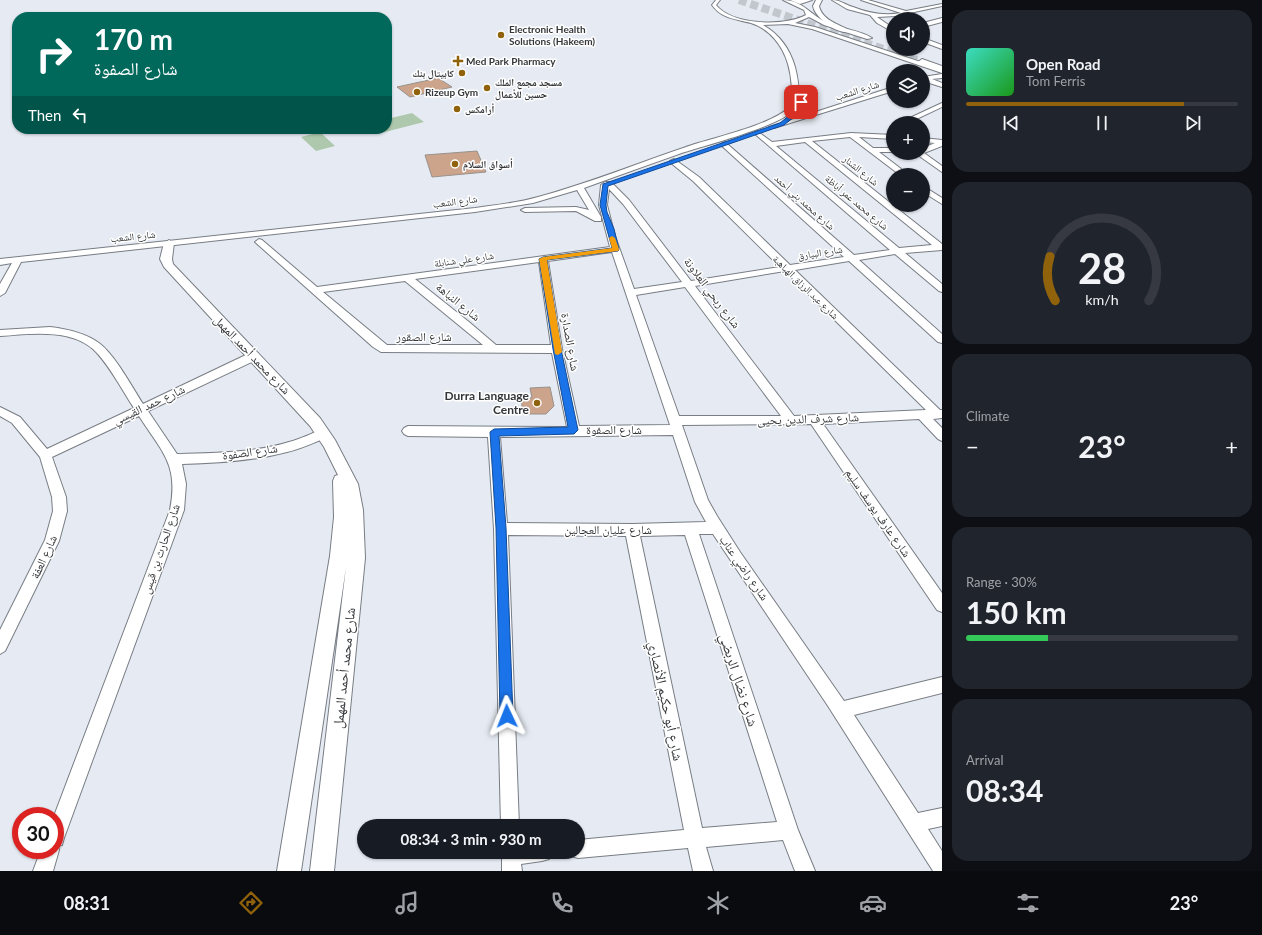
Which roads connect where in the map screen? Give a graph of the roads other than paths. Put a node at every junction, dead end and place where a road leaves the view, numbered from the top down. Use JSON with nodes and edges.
{"nodes":[{"id":1,"x":718,"y":0,"type":"edge"},
{"id":2,"x":785,"y":0,"type":"edge"},
{"id":3,"x":793,"y":0,"type":"edge"},
{"id":4,"x":809,"y":0,"type":"edge"},
{"id":5,"x":814,"y":0,"type":"edge"},
{"id":6,"x":819,"y":0,"type":"edge"},
{"id":7,"x":834,"y":0,"type":"edge"},
{"id":8,"x":863,"y":0,"type":"edge"},
{"id":9,"x":942,"y":5,"type":"edge"},
{"id":10,"x":931,"y":8,"type":"junction"},
{"id":11,"x":807,"y":11,"type":"junction"},
{"id":12,"x":942,"y":11,"type":"edge"},
{"id":13,"x":905,"y":12,"type":"edge"},
{"id":14,"x":913,"y":12,"type":"edge"},
{"id":15,"x":872,"y":15,"type":"junction"},
{"id":16,"x":886,"y":16,"type":"edge"},
{"id":17,"x":942,"y":20,"type":"edge"},
{"id":18,"x":752,"y":22,"type":"junction"},
{"id":19,"x":790,"y":23,"type":"junction"},
{"id":20,"x":779,"y":24,"type":"junction"},
{"id":21,"x":826,"y":24,"type":"junction"},
{"id":22,"x":930,"y":24,"type":"edge"},
{"id":23,"x":886,"y":26,"type":"edge"},
{"id":24,"x":930,"y":26,"type":"edge"},
{"id":25,"x":934,"y":26,"type":"dead end"},
{"id":26,"x":813,"y":28,"type":"junction"},
{"id":27,"x":847,"y":31,"type":"junction"},
{"id":28,"x":873,"y":40,"type":"dead end"},
{"id":29,"x":930,"y":42,"type":"edge"},
{"id":30,"x":942,"y":46,"type":"edge"},
{"id":31,"x":942,"y":64,"type":"edge"},
{"id":32,"x":942,"y":70,"type":"edge"},
{"id":33,"x":942,"y":76,"type":"edge"},
{"id":34,"x":930,"y":78,"type":"edge"},
{"id":35,"x":930,"y":81,"type":"edge"},
{"id":36,"x":942,"y":85,"type":"edge"},
{"id":37,"x":886,"y":92,"type":"edge"},
{"id":38,"x":801,"y":102,"type":"dead end"},
{"id":39,"x":942,"y":105,"type":"edge"},
{"id":40,"x":798,"y":112,"type":"dead end"},
{"id":41,"x":918,"y":116,"type":"edge"},
{"id":42,"x":782,"y":124,"type":"junction"},
{"id":43,"x":886,"y":130,"type":"dead end"},
{"id":44,"x":758,"y":132,"type":"junction"},
{"id":45,"x":851,"y":135,"type":"junction"},
{"id":46,"x":873,"y":135,"type":"junction"},
{"id":47,"x":886,"y":136,"type":"edge"},
{"id":48,"x":806,"y":140,"type":"junction"},
{"id":49,"x":930,"y":141,"type":"edge"},
{"id":50,"x":942,"y":143,"type":"edge"},
{"id":51,"x":725,"y":144,"type":"junction"},
{"id":52,"x":771,"y":144,"type":"junction"},
{"id":53,"x":697,"y":146,"type":"junction"},
{"id":54,"x":930,"y":148,"type":"edge"},
{"id":55,"x":705,"y":150,"type":"junction"},
{"id":56,"x":871,"y":150,"type":"junction"},
{"id":57,"x":886,"y":150,"type":"edge"},
{"id":58,"x":928,"y":160,"type":"edge"},
{"id":59,"x":674,"y":161,"type":"junction"},
{"id":60,"x":895,"y":168,"type":"edge"},
{"id":61,"x":942,"y":170,"type":"edge"},
{"id":62,"x":606,"y":184,"type":"junction"},
{"id":63,"x":581,"y":190,"type":"junction"},
{"id":64,"x":930,"y":193,"type":"edge"},
{"id":65,"x":942,"y":202,"type":"edge"},
{"id":66,"x":525,"y":210,"type":"junction"},
{"id":67,"x":598,"y":219,"type":"junction"},
{"id":68,"x":259,"y":242,"type":"junction"},
{"id":69,"x":613,"y":242,"type":"junction"},
{"id":70,"x":168,"y":247,"type":"junction"},
{"id":71,"x":941,"y":247,"type":"edge"},
{"id":72,"x":898,"y":251,"type":"junction"},
{"id":73,"x":851,"y":258,"type":"junction"},
{"id":74,"x":543,"y":259,"type":"junction"},
{"id":75,"x":0,"y":262,"type":"edge"},
{"id":76,"x":16,"y":264,"type":"junction"},
{"id":77,"x":787,"y":268,"type":"junction"},
{"id":78,"x":0,"y":269,"type":"edge"},
{"id":79,"x":406,"y":277,"type":"junction"},
{"id":80,"x":689,"y":284,"type":"junction"},
{"id":81,"x":942,"y":289,"type":"edge"},
{"id":82,"x":315,"y":290,"type":"junction"},
{"id":83,"x":0,"y":293,"type":"edge"},
{"id":84,"x":630,"y":293,"type":"junction"},
{"id":85,"x":0,"y":333,"type":"edge"},
{"id":86,"x":942,"y":340,"type":"edge"},
{"id":87,"x":492,"y":348,"type":"junction"},
{"id":88,"x":557,"y":349,"type":"junction"},
{"id":89,"x":254,"y":356,"type":"junction"},
{"id":90,"x":141,"y":408,"type":"junction"},
{"id":91,"x":0,"y":411,"type":"edge"},
{"id":92,"x":939,"y":414,"type":"edge"},
{"id":93,"x":922,"y":415,"type":"junction"},
{"id":94,"x":791,"y":420,"type":"junction"},
{"id":95,"x":814,"y":420,"type":"junction"},
{"id":96,"x":675,"y":426,"type":"junction"},
{"id":97,"x":574,"y":430,"type":"junction"},
{"id":98,"x":408,"y":431,"type":"dead end"},
{"id":99,"x":494,"y":432,"type":"junction"},
{"id":100,"x":324,"y":434,"type":"junction"},
{"id":101,"x":942,"y":436,"type":"edge"},
{"id":102,"x":45,"y":455,"type":"junction"},
{"id":103,"x":174,"y":459,"type":"junction"},
{"id":104,"x":341,"y":468,"type":"junction"},
{"id":105,"x":501,"y":528,"type":"junction"},
{"id":106,"x":716,"y":528,"type":"junction"},
{"id":107,"x":632,"y":530,"type":"junction"},
{"id":108,"x":690,"y":530,"type":"junction"},
{"id":109,"x":942,"y":605,"type":"edge"},
{"id":110,"x":0,"y":646,"type":"edge"},
{"id":111,"x":942,"y":685,"type":"edge"},
{"id":112,"x":842,"y":710,"type":"junction"},
{"id":113,"x":64,"y":814,"type":"edge"},
{"id":114,"x":942,"y":817,"type":"edge"},
{"id":115,"x":510,"y":819,"type":"edge"},
{"id":116,"x":914,"y":823,"type":"junction"},
{"id":117,"x":789,"y":830,"type":"junction"},
{"id":118,"x":695,"y":839,"type":"junction"},
{"id":119,"x":585,"y":848,"type":"edge"},
{"id":120,"x":47,"y":859,"type":"edge"},
{"id":121,"x":942,"y":868,"type":"edge"},
{"id":122,"x":43,"y":871,"type":"edge"},
{"id":123,"x":289,"y":871,"type":"edge"},
{"id":124,"x":322,"y":871,"type":"edge"},
{"id":125,"x":703,"y":871,"type":"edge"},
{"id":126,"x":804,"y":871,"type":"edge"}],
"edges":[{"from":1,"to":18,"type":"street"},
{"from":2,"to":11,"type":"street"},
{"from":3,"to":4,"type":"main road"},
{"from":5,"to":11,"type":"main road"},
{"from":6,"to":27,"type":"main road"},
{"from":7,"to":15,"type":"street"},
{"from":8,"to":13,"type":"street"},
{"from":9,"to":10,"type":"street"},
{"from":10,"to":12,"type":"street"},
{"from":10,"to":14,"type":"street"},
{"from":11,"to":19,"type":"street"},
{"from":11,"to":21,"type":"street"},
{"from":15,"to":16,"type":"street"},
{"from":15,"to":23,"type":"street"},
{"from":17,"to":22,"type":"street"},
{"from":18,"to":20,"type":"street"},
{"from":18,"to":53,"type":"street","name":"شارع الشعب"},
{"from":19,"to":20,"type":"street"},
{"from":19,"to":26,"type":"street"},
{"from":20,"to":38,"type":"street"},
{"from":21,"to":26,"type":"street"},
{"from":21,"to":27,"type":"street"},
{"from":24,"to":25,"type":"street"},
{"from":26,"to":32,"type":"street"},
{"from":27,"to":28,"type":"street"},
{"from":29,"to":30,"type":"street"},
{"from":31,"to":32,"type":"highway"},
{"from":33,"to":34,"type":"street"},
{"from":35,"to":36,"type":"street"},
{"from":37,"to":42,"type":"street","name":"شارع الشعب"},
{"from":39,"to":41,"type":"street"},
{"from":40,"to":42,"type":"street","name":"شارع الشعب"},
{"from":42,"to":44,"type":"street","name":"شارع الشعب"},
{"from":43,"to":46,"type":"street"},
{"from":44,"to":51,"type":"street","name":"شارع الشعب"},
{"from":44,"to":52,"type":"street","name":"شارع محمد عمر أباظة"},
{"from":45,"to":46,"type":"street"},
{"from":45,"to":48,"type":"street"},
{"from":45,"to":56,"type":"street"},
{"from":46,"to":47,"type":"street"},
{"from":48,"to":52,"type":"street"},
{"from":48,"to":71,"type":"street","name":"شارع الشنار"},
{"from":49,"to":50,"type":"street"},
{"from":50,"to":54,"type":"street"},
{"from":51,"to":55,"type":"street","name":"شارع الشعب"},
{"from":51,"to":73,"type":"street","name":"شارع محمد بني أحمد"},
{"from":52,"to":72,"type":"street","name":"شارع محمد عمر أباظة"},
{"from":53,"to":55,"type":"street"},
{"from":53,"to":63,"type":"street","name":"شارع الشعب"},
{"from":55,"to":59,"type":"street","name":"شارع الشعب"},
{"from":56,"to":57,"type":"street"},
{"from":56,"to":60,"type":"street"},
{"from":58,"to":61,"type":"street"},
{"from":59,"to":62,"type":"street","name":"شارع الشعب"},
{"from":59,"to":77,"type":"street","name":"شارع عبد الرزاق الهباهبة"},
{"from":62,"to":63,"type":"street","name":"شارع الشعب"},
{"from":62,"to":69,"type":"street","name":"شارع راضي عناب"},
{"from":62,"to":80,"type":"street","name":"شارع ربحي العلاونة"},
{"from":63,"to":66,"type":"street","name":"شارع الشعب"},
{"from":63,"to":67,"type":"street","name":"شارع راضي عناب"},
{"from":63,"to":70,"type":"street","name":"شارع الشعب"},
{"from":64,"to":65,"type":"street"},
{"from":66,"to":67,"type":"street"},
{"from":66,"to":68,"type":"street","name":"شارع الشعب"},
{"from":67,"to":69,"type":"street","name":"شارع راضي عناب"},
{"from":68,"to":70,"type":"street","name":"شارع الشعب"},
{"from":68,"to":82,"type":"street","name":"شارع الصقور"},
{"from":69,"to":74,"type":"street","name":"شارع علي شنابلة"},
{"from":69,"to":84,"type":"street","name":"شارع راضي عناب"},
{"from":70,"to":76,"type":"street","name":"شارع الشعب"},
{"from":70,"to":89,"type":"main road","name":"شارع محمد أحمد المهمل"},
{"from":71,"to":72,"type":"street","name":"شارع البيارق"},
{"from":72,"to":73,"type":"street","name":"شارع البيارق"},
{"from":72,"to":81,"type":"street","name":"شارع محمد عمر أباظة"},
{"from":73,"to":77,"type":"street","name":"شارع البيارق"},
{"from":73,"to":86,"type":"street","name":"شارع محمد بني أحمد"},
{"from":74,"to":79,"type":"street","name":"شارع علي شنابلة"},
{"from":74,"to":88,"type":"street","name":"شارع الصدارة"},
{"from":75,"to":76,"type":"street","name":"شارع الشعب"},
{"from":76,"to":78,"type":"street","name":"شارع الشعب"},
{"from":76,"to":83,"type":"street"},
{"from":77,"to":80,"type":"street","name":"شارع البيارق"},
{"from":77,"to":92,"type":"street","name":"شارع عبد الرزاق الهباهبة"},
{"from":79,"to":82,"type":"street","name":"شارع علي شنابلة"},
{"from":79,"to":87,"type":"street","name":"شارع النباهة"},
{"from":80,"to":84,"type":"street","name":"شارع البيارق"},
{"from":80,"to":94,"type":"street","name":"شارع ربحي العلاونة"},
{"from":82,"to":87,"type":"street","name":"شارع الصقور"},
{"from":84,"to":96,"type":"street","name":"شارع راضي عناب"},
{"from":85,"to":90,"type":"street","name":"شارع الحارث بن قيس"},
{"from":87,"to":88,"type":"street","name":"شارع الصقور"},
{"from":88,"to":97,"type":"street","name":"شارع الصدارة"},
{"from":89,"to":90,"type":"street","name":"شارع حمد القيسي"},
{"from":89,"to":100,"type":"main road","name":"شارع محمد أحمد المهمل"},
{"from":90,"to":102,"type":"street","name":"شارع حمد القيسي"},
{"from":90,"to":103,"type":"street","name":"شارع الحارث بن قيس"},
{"from":91,"to":102,"type":"street","name":"شارع العفة"},
{"from":92,"to":93,"type":"street","name":"شارع شرف الدين يحيى"},
{"from":93,"to":95,"type":"street","name":"شارع شرف الدين يحيى"},
{"from":93,"to":101,"type":"street"},
{"from":94,"to":95,"type":"street","name":"شارع شرف الدين يحيى"},
{"from":94,"to":96,"type":"street","name":"شارع شرف الدين يحيى"},
{"from":95,"to":109,"type":"street","name":"شارع عارف يوسف سليم"},
{"from":96,"to":97,"type":"street","name":"شارع الصفوة"},
{"from":96,"to":106,"type":"street","name":"شارع راضي عناب"},
{"from":97,"to":99,"type":"street","name":"شارع الصفوة"},
{"from":98,"to":99,"type":"street","name":"شارع الصفوة"},
{"from":99,"to":105,"type":"street"},
{"from":100,"to":103,"type":"street","name":"شارع الصفوة"},
{"from":100,"to":104,"type":"main road","name":"شارع محمد أحمد المهمل"},
{"from":102,"to":110,"type":"street","name":"شارع العفة"},
{"from":103,"to":113,"type":"street","name":"شارع الحارث بن قيس"},
{"from":104,"to":123,"type":"main road","name":"شارع محمد أحمد المهمل"},
{"from":104,"to":124,"type":"main road","name":"شارع محمد أحمد المهمل"},
{"from":105,"to":107,"type":"street","name":"شارع عليان العجالين"},
{"from":105,"to":115,"type":"street"},
{"from":106,"to":108,"type":"street","name":"شارع عليان العجالين"},
{"from":106,"to":112,"type":"street","name":"شارع راضي عناب"},
{"from":107,"to":108,"type":"street","name":"شارع عليان العجالين"},
{"from":107,"to":118,"type":"street","name":"شارع أبو حكيم الأنصاري"},
{"from":108,"to":117,"type":"street","name":"شارع نضال الربضي"},
{"from":111,"to":112,"type":"street"},
{"from":112,"to":116,"type":"street","name":"شارع راضي عناب"},
{"from":114,"to":116,"type":"street"},
{"from":116,"to":121,"type":"street","name":"شارع راضي عناب"},
{"from":117,"to":118,"type":"street"},
{"from":117,"to":126,"type":"street","name":"شارع نضال الربضي"},
{"from":118,"to":119,"type":"street"},
{"from":118,"to":125,"type":"street","name":"شارع أبو حكيم الأنصاري"},
{"from":120,"to":122,"type":"street"}]}
